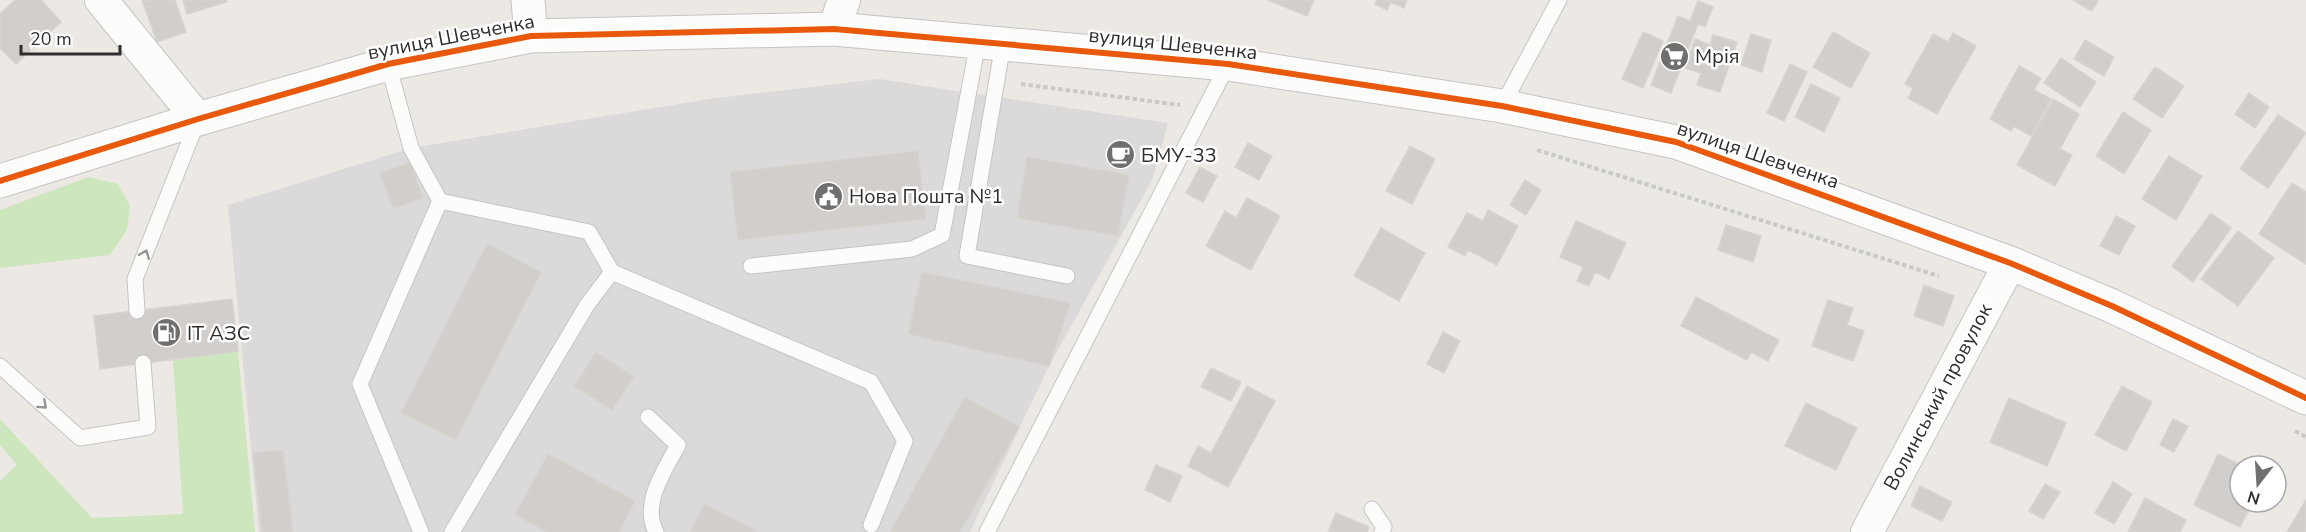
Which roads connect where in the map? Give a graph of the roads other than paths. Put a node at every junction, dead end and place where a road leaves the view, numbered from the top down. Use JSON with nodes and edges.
{"nodes":[{"id":1,"x":101,"y":0,"type":"edge"},
{"id":2,"x":528,"y":0,"type":"edge"},
{"id":3,"x":1559,"y":0,"type":"edge"},
{"id":4,"x":839,"y":15,"type":"edge"},
{"id":5,"x":531,"y":36,"type":"junction"},
{"id":6,"x":990,"y":43,"type":"junction"},
{"id":7,"x":388,"y":64,"type":"junction"},
{"id":8,"x":1228,"y":64,"type":"junction"},
{"id":9,"x":1502,"y":106,"type":"junction"},
{"id":10,"x":198,"y":119,"type":"junction"},
{"id":11,"x":0,"y":181,"type":"edge"},
{"id":12,"x":440,"y":201,"type":"junction"},
{"id":13,"x":2010,"y":262,"type":"junction"},
{"id":14,"x":751,"y":266,"type":"dead end"},
{"id":15,"x":612,"y":272,"type":"junction"},
{"id":16,"x":1067,"y":276,"type":"dead end"},
{"id":17,"x":137,"y":311,"type":"dead end"},
{"id":18,"x":144,"y":363,"type":"dead end"},
{"id":19,"x":0,"y":366,"type":"edge"},
{"id":20,"x":2306,"y":399,"type":"edge"},
{"id":21,"x":648,"y":417,"type":"dead end"},
{"id":22,"x":1372,"y":508,"type":"dead end"},
{"id":23,"x":871,"y":525,"type":"dead end"},
{"id":24,"x":421,"y":532,"type":"edge"},
{"id":25,"x":452,"y":532,"type":"edge"},
{"id":26,"x":656,"y":532,"type":"edge"},
{"id":27,"x":987,"y":532,"type":"edge"},
{"id":28,"x":1382,"y":532,"type":"edge"},
{"id":29,"x":1867,"y":532,"type":"edge"}],
"edges":[{"from":1,"to":10,"type":"street"},
{"from":2,"to":5,"type":"street"},
{"from":3,"to":9,"type":"lane"},
{"from":4,"to":5,"type":"street","name":"вулиця Шевченка"},
{"from":4,"to":6,"type":"street","name":"вулиця Шевченка"},
{"from":5,"to":7,"type":"street","name":"вулиця Шевченка"},
{"from":6,"to":8,"type":"street","name":"вулиця Шевченка"},
{"from":6,"to":14,"type":"lane"},
{"from":6,"to":16,"type":"lane"},
{"from":7,"to":10,"type":"street","name":"вулиця Шевченка"},
{"from":7,"to":12,"type":"lane"},
{"from":8,"to":9,"type":"street","name":"вулиця Шевченка"},
{"from":8,"to":27,"type":"lane"},
{"from":9,"to":13,"type":"street","name":"вулиця Шевченка"},
{"from":10,"to":11,"type":"street","name":"вулиця Шевченка"},
{"from":17,"to":10,"type":"lane","one_way":true},
{"from":12,"to":15,"type":"lane"},
{"from":12,"to":24,"type":"lane"},
{"from":13,"to":20,"type":"street","name":"вулиця Шевченка"},
{"from":13,"to":29,"type":"street","name":"Волинський провулок"},
{"from":15,"to":23,"type":"lane"},
{"from":15,"to":25,"type":"lane"},
{"from":19,"to":18,"type":"lane","one_way":true},
{"from":21,"to":26,"type":"lane"},
{"from":22,"to":28,"type":"lane"}]}
